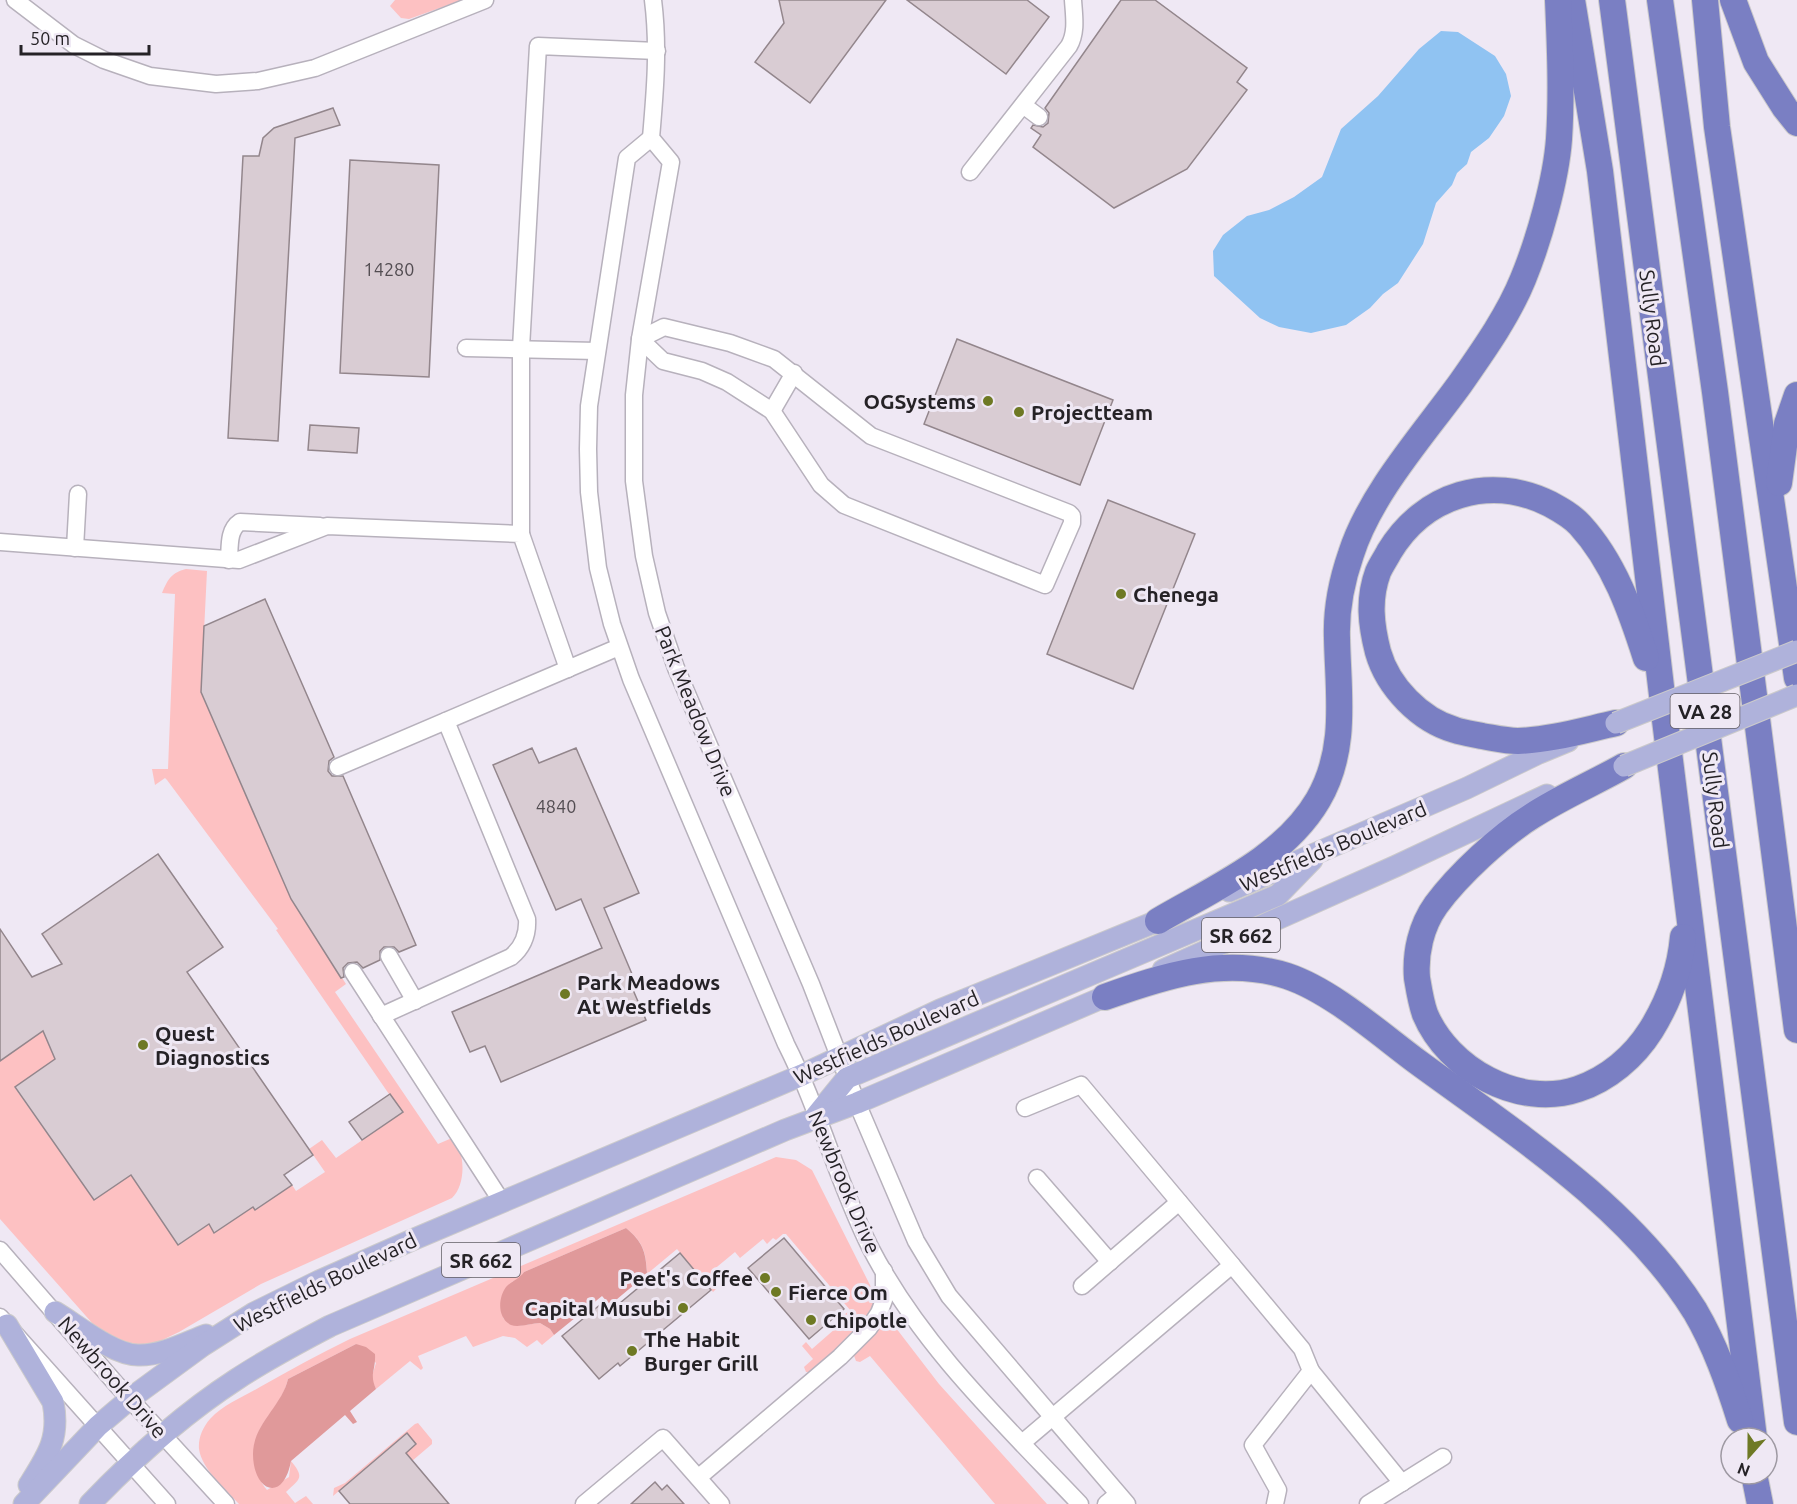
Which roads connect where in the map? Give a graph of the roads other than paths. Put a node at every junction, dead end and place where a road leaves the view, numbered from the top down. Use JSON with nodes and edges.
{"nodes":[{"id":1,"x":15,"y":0,"type":"edge"},
{"id":2,"x":485,"y":0,"type":"edge"},
{"id":3,"x":653,"y":0,"type":"edge"},
{"id":4,"x":1073,"y":0,"type":"edge"},
{"id":5,"x":1558,"y":0,"type":"edge"},
{"id":6,"x":1572,"y":0,"type":"edge"},
{"id":7,"x":1612,"y":0,"type":"edge"},
{"id":8,"x":1660,"y":0,"type":"edge"},
{"id":9,"x":1705,"y":0,"type":"edge"},
{"id":10,"x":1732,"y":0,"type":"edge"},
{"id":11,"x":657,"y":51,"type":"junction"},
{"id":12,"x":1023,"y":105,"type":"junction"},
{"id":13,"x":1039,"y":117,"type":"dead end"},
{"id":14,"x":1797,"y":123,"type":"edge"},
{"id":15,"x":651,"y":138,"type":"junction"},
{"id":16,"x":970,"y":172,"type":"dead end"},
{"id":17,"x":640,"y":339,"type":"junction"},
{"id":18,"x":466,"y":348,"type":"dead end"},
{"id":19,"x":521,"y":348,"type":"junction"},
{"id":20,"x":597,"y":351,"type":"junction"},
{"id":21,"x":794,"y":374,"type":"junction"},
{"id":22,"x":1797,"y":395,"type":"edge"},
{"id":23,"x":772,"y":411,"type":"junction"},
{"id":24,"x":78,"y":494,"type":"dead end"},
{"id":25,"x":327,"y":526,"type":"junction"},
{"id":26,"x":521,"y":534,"type":"junction"},
{"id":27,"x":0,"y":542,"type":"edge"},
{"id":28,"x":75,"y":548,"type":"junction"},
{"id":29,"x":229,"y":560,"type":"junction"},
{"id":30,"x":1782,"y":567,"type":"junction"},
{"id":31,"x":619,"y":647,"type":"junction"},
{"id":32,"x":1797,"y":651,"type":"edge"},
{"id":33,"x":568,"y":669,"type":"junction"},
{"id":34,"x":1797,"y":678,"type":"edge"},
{"id":35,"x":1797,"y":694,"type":"edge"},
{"id":36,"x":1664,"y":712,"type":"junction"},
{"id":37,"x":446,"y":721,"type":"junction"},
{"id":38,"x":1616,"y":723,"type":"junction"},
{"id":39,"x":1624,"y":766,"type":"junction"},
{"id":40,"x":339,"y":767,"type":"dead end"},
{"id":41,"x":1319,"y":852,"type":"junction"},
{"id":42,"x":1683,"y":868,"type":"junction"},
{"id":43,"x":1158,"y":921,"type":"junction"},
{"id":44,"x":389,"y":956,"type":"dead end"},
{"id":45,"x":353,"y":972,"type":"dead end"},
{"id":46,"x":1105,"y":996,"type":"junction"},
{"id":47,"x":415,"y":1000,"type":"junction"},
{"id":48,"x":381,"y":1016,"type":"junction"},
{"id":49,"x":1797,"y":1030,"type":"edge"},
{"id":50,"x":844,"y":1068,"type":"junction"},
{"id":51,"x":802,"y":1075,"type":"junction"},
{"id":52,"x":857,"y":1103,"type":"junction"},
{"id":53,"x":1025,"y":1108,"type":"dead end"},
{"id":54,"x":816,"y":1117,"type":"junction"},
{"id":55,"x":1037,"y":1178,"type":"dead end"},
{"id":56,"x":502,"y":1202,"type":"junction"},
{"id":57,"x":1179,"y":1202,"type":"junction"},
{"id":58,"x":0,"y":1250,"type":"edge"},
{"id":59,"x":1110,"y":1262,"type":"junction"},
{"id":60,"x":1232,"y":1265,"type":"junction"},
{"id":61,"x":884,"y":1270,"type":"junction"},
{"id":62,"x":1082,"y":1286,"type":"dead end"},
{"id":63,"x":55,"y":1312,"type":"junction"},
{"id":64,"x":3,"y":1321,"type":"edge"},
{"id":65,"x":232,"y":1326,"type":"junction"},
{"id":66,"x":1311,"y":1371,"type":"junction"},
{"id":67,"x":131,"y":1398,"type":"junction"},
{"id":68,"x":1053,"y":1418,"type":"junction"},
{"id":69,"x":1797,"y":1422,"type":"edge"},
{"id":70,"x":98,"y":1426,"type":"junction"},
{"id":71,"x":1741,"y":1426,"type":"edge"},
{"id":72,"x":1753,"y":1426,"type":"edge"},
{"id":73,"x":162,"y":1435,"type":"junction"},
{"id":74,"x":1022,"y":1443,"type":"junction"},
{"id":75,"x":1443,"y":1457,"type":"dead end"},
{"id":76,"x":130,"y":1462,"type":"junction"},
{"id":77,"x":699,"y":1477,"type":"junction"},
{"id":78,"x":1402,"y":1483,"type":"junction"},
{"id":79,"x":1757,"y":1486,"type":"edge"},
{"id":80,"x":1759,"y":1486,"type":"edge"},
{"id":81,"x":1117,"y":1501,"type":"edge"},
{"id":82,"x":17,"y":1504,"type":"edge"},
{"id":83,"x":24,"y":1504,"type":"edge"},
{"id":84,"x":90,"y":1504,"type":"edge"},
{"id":85,"x":167,"y":1504,"type":"edge"},
{"id":86,"x":226,"y":1504,"type":"edge"},
{"id":87,"x":584,"y":1504,"type":"edge"},
{"id":88,"x":722,"y":1504,"type":"edge"},
{"id":89,"x":1080,"y":1504,"type":"edge"},
{"id":90,"x":1275,"y":1504,"type":"edge"},
{"id":91,"x":1368,"y":1504,"type":"edge"},
{"id":92,"x":1761,"y":1504,"type":"edge"}],
"edges":[{"from":1,"to":2,"type":"street"},
{"from":3,"to":11,"type":"street"},
{"from":4,"to":12,"type":"street"},
{"from":5,"to":43,"type":"highway"},
{"from":6,"to":36,"type":"highway"},
{"from":7,"to":69,"type":"highway","name":"Sully Road","number":"VA 28"},
{"from":8,"to":49,"type":"highway","number":"VA 28"},
{"from":9,"to":30,"type":"highway"},
{"from":10,"to":14,"type":"highway"},
{"from":11,"to":15,"type":"street"},
{"from":11,"to":19,"type":"street"},
{"from":12,"to":13,"type":"street"},
{"from":12,"to":16,"type":"street"},
{"from":15,"to":17,"type":"street","name":"Park Meadow Drive"},
{"from":15,"to":20,"type":"street"},
{"from":17,"to":21,"type":"street"},
{"from":17,"to":23,"type":"street"},
{"from":17,"to":50,"type":"street","name":"Park Meadow Drive"},
{"from":18,"to":19,"type":"street"},
{"from":19,"to":20,"type":"street"},
{"from":19,"to":26,"type":"street"},
{"from":20,"to":31,"type":"street"},
{"from":21,"to":23,"type":"street"},
{"from":21,"to":23,"type":"street"},
{"from":22,"to":30,"type":"highway"},
{"from":24,"to":28,"type":"street"},
{"from":25,"to":26,"type":"street"},
{"from":25,"to":29,"type":"street"},
{"from":25,"to":29,"type":"street"},
{"from":26,"to":33,"type":"street"},
{"from":27,"to":28,"type":"street"},
{"from":28,"to":29,"type":"street"},
{"from":30,"to":34,"type":"highway"},
{"from":31,"to":33,"type":"street"},
{"from":31,"to":51,"type":"street","name":"Newbrook Drive"},
{"from":32,"to":38,"type":"main road","name":"Westfields Boulevard","number":"SR 662","bridge":true},
{"from":33,"to":37,"type":"street"},
{"from":35,"to":39,"type":"main road","name":"Westfields Boulevard","number":"SR 662","bridge":true},
{"from":36,"to":38,"type":"highway"},
{"from":36,"to":42,"type":"highway"},
{"from":37,"to":40,"type":"street"},
{"from":37,"to":47,"type":"street"},
{"from":38,"to":41,"type":"main road","name":"Westfields Boulevard","number":"SR 662"},
{"from":39,"to":42,"type":"highway"},
{"from":39,"to":46,"type":"main road","name":"Westfields Boulevard","number":"SR 662"},
{"from":41,"to":43,"type":"main road","name":"Westfields Boulevard","number":"SR 662"},
{"from":41,"to":50,"type":"main road"},
{"from":42,"to":72,"type":"highway"},
{"from":43,"to":50,"type":"main road","name":"Westfields Boulevard","number":"SR 662"},
{"from":44,"to":47,"type":"street"},
{"from":45,"to":48,"type":"street"},
{"from":46,"to":52,"type":"main road","name":"Westfields Boulevard","number":"SR 662"},
{"from":46,"to":71,"type":"highway"},
{"from":47,"to":48,"type":"street"},
{"from":48,"to":56,"type":"street"},
{"from":50,"to":51,"type":"main road","name":"Westfields Boulevard","number":"SR 662"},
{"from":50,"to":52,"type":"street","name":"Newbrook Drive"},
{"from":50,"to":54,"type":"main road"},
{"from":51,"to":54,"type":"street","name":"Newbrook Drive"},
{"from":51,"to":56,"type":"main road","name":"Westfields Boulevard","number":"SR 662"},
{"from":52,"to":54,"type":"main road","name":"Westfields Boulevard","number":"SR 662"},
{"from":52,"to":68,"type":"street","name":"Newbrook Drive"},
{"from":53,"to":57,"type":"street"},
{"from":54,"to":61,"type":"street","name":"Newbrook Drive"},
{"from":54,"to":73,"type":"main road","name":"Westfields Boulevard","number":"SR 662"},
{"from":55,"to":59,"type":"street"},
{"from":56,"to":65,"type":"main road","name":"Westfields Boulevard","number":"SR 662"},
{"from":57,"to":59,"type":"street"},
{"from":57,"to":60,"type":"street"},
{"from":58,"to":63,"type":"street","name":"Newbrook Drive"},
{"from":59,"to":62,"type":"street"},
{"from":60,"to":66,"type":"street"},
{"from":60,"to":68,"type":"street"},
{"from":61,"to":74,"type":"street","name":"Newbrook Drive"},
{"from":61,"to":77,"type":"street"},
{"from":63,"to":65,"type":"main road"},
{"from":63,"to":67,"type":"street","name":"Newbrook Drive"},
{"from":64,"to":70,"type":"street","name":"Newbrook Drive"},
{"from":64,"to":82,"type":"main road"},
{"from":65,"to":67,"type":"main road","name":"Westfields Boulevard","number":"SR 662"},
{"from":66,"to":78,"type":"street"},
{"from":66,"to":90,"type":"street"},
{"from":67,"to":70,"type":"main road","name":"Westfields Boulevard","number":"SR 662"},
{"from":67,"to":73,"type":"street","name":"Newbrook Drive"},
{"from":68,"to":74,"type":"street"},
{"from":68,"to":81,"type":"street","name":"Newbrook Drive"},
{"from":70,"to":76,"type":"street","name":"Newbrook Drive"},
{"from":70,"to":83,"type":"main road","name":"Westfields Boulevard","number":"SR 662"},
{"from":73,"to":76,"type":"main road","name":"Westfields Boulevard","number":"SR 662"},
{"from":73,"to":86,"type":"street","name":"Newbrook Drive"},
{"from":74,"to":89,"type":"street","name":"Newbrook Drive"},
{"from":75,"to":78,"type":"street"},
{"from":76,"to":84,"type":"main road","name":"Westfields Boulevard","number":"SR 662"},
{"from":76,"to":85,"type":"street","name":"Newbrook Drive"},
{"from":77,"to":87,"type":"street"},
{"from":77,"to":88,"type":"street"},
{"from":78,"to":91,"type":"street"},
{"from":79,"to":92,"type":"highway"},
{"from":80,"to":92,"type":"highway"}]}
